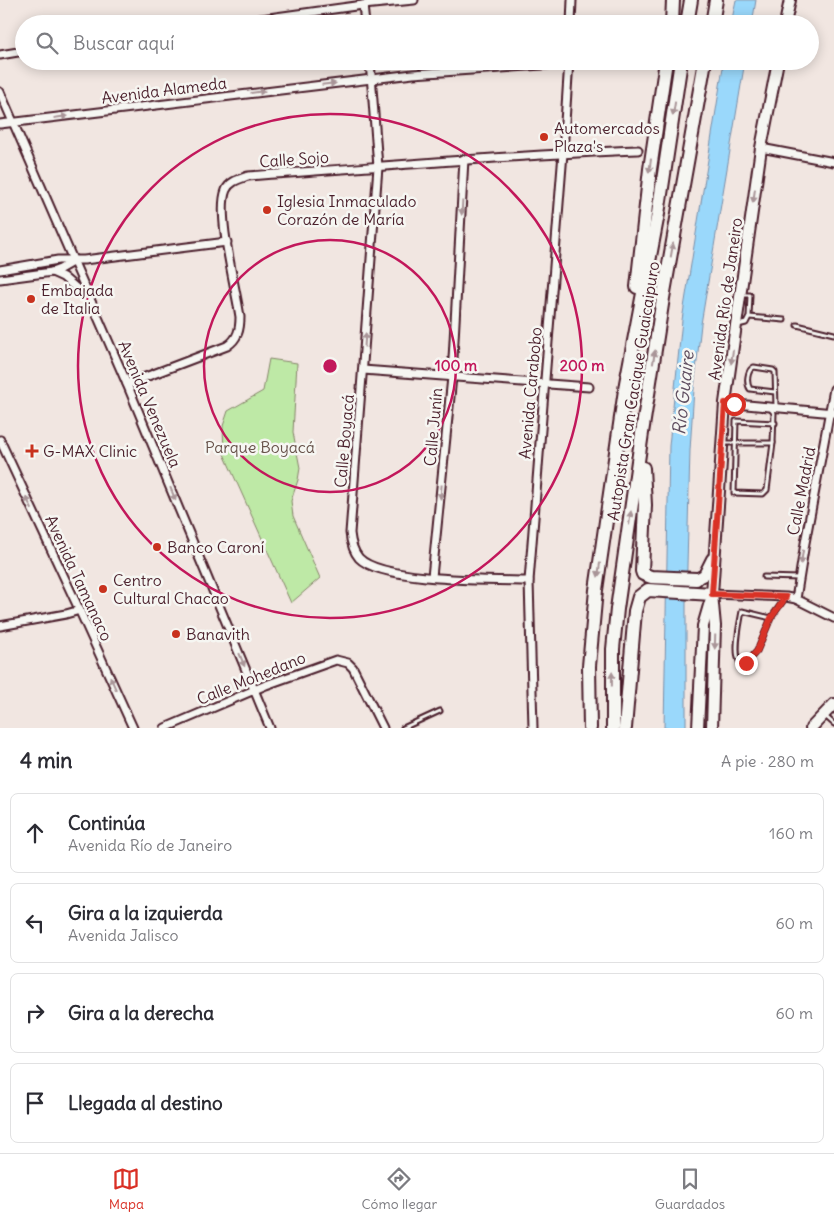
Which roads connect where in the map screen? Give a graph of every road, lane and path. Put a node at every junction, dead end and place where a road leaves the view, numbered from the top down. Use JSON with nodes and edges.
{"nodes":[{"id":1,"x":414,"y":0,"type":"edge"},
{"id":2,"x":572,"y":0,"type":"edge"},
{"id":3,"x":669,"y":0,"type":"edge"},
{"id":4,"x":674,"y":0,"type":"edge"},
{"id":5,"x":716,"y":0,"type":"edge"},
{"id":6,"x":790,"y":0,"type":"edge"},
{"id":7,"x":363,"y":5,"type":"junction"},
{"id":8,"x":290,"y":15,"type":"edge"},
{"id":9,"x":364,"y":15,"type":"edge"},
{"id":10,"x":571,"y":15,"type":"edge"},
{"id":11,"x":670,"y":15,"type":"edge"},
{"id":12,"x":672,"y":15,"type":"edge"},
{"id":13,"x":714,"y":15,"type":"edge"},
{"id":14,"x":787,"y":15,"type":"edge"},
{"id":15,"x":15,"y":52,"type":"edge"},
{"id":16,"x":0,"y":55,"type":"edge"},
{"id":17,"x":371,"y":70,"type":"edge"},
{"id":18,"x":465,"y":70,"type":"edge"},
{"id":19,"x":569,"y":70,"type":"edge"},
{"id":20,"x":665,"y":70,"type":"edge"},
{"id":21,"x":681,"y":70,"type":"edge"},
{"id":22,"x":703,"y":70,"type":"edge"},
{"id":23,"x":776,"y":70,"type":"edge"},
{"id":24,"x":372,"y":79,"type":"junction"},
{"id":25,"x":0,"y":92,"type":"edge"},
{"id":26,"x":12,"y":122,"type":"junction"},
{"id":27,"x":0,"y":124,"type":"edge"},
{"id":28,"x":760,"y":148,"type":"junction"},
{"id":29,"x":638,"y":150,"type":"dead end"},
{"id":30,"x":564,"y":153,"type":"junction"},
{"id":31,"x":464,"y":160,"type":"junction"},
{"id":32,"x":834,"y":162,"type":"edge"},
{"id":33,"x":378,"y":167,"type":"junction"},
{"id":34,"x":227,"y":242,"type":"junction"},
{"id":35,"x":74,"y":260,"type":"junction"},
{"id":36,"x":0,"y":270,"type":"edge"},
{"id":37,"x":52,"y":272,"type":"junction"},
{"id":38,"x":0,"y":279,"type":"edge"},
{"id":39,"x":740,"y":295,"type":"junction"},
{"id":40,"x":91,"y":301,"type":"junction"},
{"id":41,"x":749,"y":317,"type":"junction"},
{"id":42,"x":784,"y":320,"type":"dead end"},
{"id":43,"x":736,"y":325,"type":"junction"},
{"id":44,"x":797,"y":325,"type":"dead end"},
{"id":45,"x":834,"y":334,"type":"edge"},
{"id":46,"x":363,"y":370,"type":"junction"},
{"id":47,"x":452,"y":377,"type":"junction"},
{"id":48,"x":544,"y":383,"type":"junction"},
{"id":49,"x":626,"y":383,"type":"junction"},
{"id":50,"x":127,"y":384,"type":"junction"},
{"id":51,"x":588,"y":387,"type":"dead end"},
{"id":52,"x":834,"y":389,"type":"edge"},
{"id":53,"x":775,"y":392,"type":"junction"},
{"id":54,"x":725,"y":403,"type":"junction"},
{"id":55,"x":773,"y":408,"type":"junction"},
{"id":56,"x":832,"y":412,"type":"edge"},
{"id":57,"x":774,"y":423,"type":"junction"},
{"id":58,"x":642,"y":433,"type":"junction"},
{"id":59,"x":0,"y":440,"type":"edge"},
{"id":60,"x":723,"y":442,"type":"junction"},
{"id":61,"x":735,"y":442,"type":"junction"},
{"id":62,"x":773,"y":443,"type":"junction"},
{"id":63,"x":716,"y":549,"type":"junction"},
{"id":64,"x":432,"y":577,"type":"junction"},
{"id":65,"x":764,"y":577,"type":"dead end"},
{"id":66,"x":799,"y":578,"type":"junction"},
{"id":67,"x":529,"y":581,"type":"junction"},
{"id":68,"x":649,"y":584,"type":"junction"},
{"id":69,"x":697,"y":586,"type":"junction"},
{"id":70,"x":712,"y":594,"type":"junction"},
{"id":71,"x":786,"y":597,"type":"junction"},
{"id":72,"x":796,"y":599,"type":"junction"},
{"id":73,"x":80,"y":610,"type":"junction"},
{"id":74,"x":771,"y":618,"type":"junction"},
{"id":75,"x":834,"y":618,"type":"edge"},
{"id":76,"x":0,"y":626,"type":"edge"},
{"id":77,"x":254,"y":690,"type":"junction"},
{"id":78,"x":834,"y":704,"type":"edge"},
{"id":79,"x":440,"y":711,"type":"dead end"},
{"id":80,"x":824,"y":716,"type":"junction"},
{"id":81,"x":834,"y":724,"type":"edge"},
{"id":82,"x":713,"y":726,"type":"edge"},
{"id":83,"x":132,"y":728,"type":"edge"},
{"id":84,"x":165,"y":728,"type":"edge"},
{"id":85,"x":270,"y":728,"type":"edge"},
{"id":86,"x":383,"y":728,"type":"edge"},
{"id":87,"x":403,"y":728,"type":"edge"},
{"id":88,"x":533,"y":728,"type":"edge"},
{"id":89,"x":590,"y":728,"type":"edge"},
{"id":90,"x":613,"y":728,"type":"edge"},
{"id":91,"x":625,"y":728,"type":"edge"},
{"id":92,"x":698,"y":728,"type":"edge"},
{"id":93,"x":811,"y":728,"type":"edge"}],
"edges":[{"from":1,"to":7,"type":"street"},
{"from":2,"to":10,"type":"street"},
{"from":3,"to":11,"type":"highway"},
{"from":4,"to":12,"type":"highway"},
{"from":5,"to":13,"type":"highway"},
{"from":6,"to":14,"type":"street"},
{"from":7,"to":8,"type":"street"},
{"from":7,"to":9,"type":"street"},
{"from":15,"to":16,"type":"street"},
{"from":17,"to":24,"type":"street","name":"Calle Boyacá"},
{"from":18,"to":24,"type":"street","name":"Avenida Alameda"},
{"from":19,"to":30,"type":"street","name":"Avenida Carabobo"},
{"from":20,"to":49,"type":"highway","one_way":true},
{"from":21,"to":49,"type":"highway","name":"Autopista Gran Cacique Guaicaipuro","one_way":true},
{"from":58,"to":22,"type":"highway","name":"Autopista Gran Cacique Guaicaipuro","one_way":true},
{"from":23,"to":28,"type":"street","name":"Avenida Río de Janeiro"},
{"from":26,"to":24,"type":"street","name":"Avenida Alameda","one_way":true},
{"from":24,"to":33,"type":"street","name":"Calle Boyacá"},
{"from":25,"to":26,"type":"street","name":"Avenida Venezuela"},
{"from":26,"to":27,"type":"street","name":"Avenida Alameda"},
{"from":26,"to":35,"type":"street","name":"Avenida Venezuela"},
{"from":28,"to":32,"type":"street"},
{"from":28,"to":39,"type":"street","name":"Avenida Río de Janeiro","one_way":true},
{"from":29,"to":30,"type":"street","name":"Calle Sojo"},
{"from":30,"to":31,"type":"street","name":"Calle Sojo"},
{"from":30,"to":48,"type":"street","name":"Avenida Carabobo"},
{"from":31,"to":33,"type":"street","name":"Calle Sojo"},
{"from":31,"to":47,"type":"street","name":"Calle Junín","one_way":true},
{"from":33,"to":34,"type":"street","name":"Calle Sojo"},
{"from":46,"to":33,"type":"street","name":"Calle Boyacá","one_way":true},
{"from":34,"to":35,"type":"street"},
{"from":34,"to":50,"type":"street","name":"Calle Sojo"},
{"from":35,"to":36,"type":"street"},
{"from":35,"to":37,"type":"street"},
{"from":35,"to":40,"type":"street","name":"Avenida Venezuela"},
{"from":37,"to":38,"type":"street"},
{"from":37,"to":40,"type":"street"},
{"from":39,"to":41,"type":"lane"},
{"from":39,"to":43,"type":"street","name":"Avenida Río de Janeiro"},
{"from":40,"to":50,"type":"street","name":"Avenida Venezuela"},
{"from":41,"to":42,"type":"lane"},
{"from":41,"to":43,"type":"lane"},
{"from":43,"to":54,"type":"street","name":"Avenida Río de Janeiro","one_way":true},
{"from":44,"to":45,"type":"lane"},
{"from":46,"to":47,"type":"street"},
{"from":46,"to":64,"type":"street","name":"Calle Boyacá"},
{"from":47,"to":48,"type":"street"},
{"from":47,"to":64,"type":"street","name":"Calle Junín","one_way":true},
{"from":48,"to":51,"type":"street"},
{"from":48,"to":67,"type":"street","name":"Avenida Carabobo"},
{"from":49,"to":89,"type":"highway","name":"Autopista Gran Cacique Guaicaipuro","one_way":true},
{"from":50,"to":77,"type":"street","name":"Avenida Venezuela","one_way":true},
{"from":52,"to":56,"type":"street","name":"Calle Madrid"},
{"from":53,"to":53,"type":"lane"},
{"from":53,"to":55,"type":"lane"},
{"from":54,"to":55,"type":"street"},
{"from":54,"to":60,"type":"street","name":"Avenida Río de Janeiro"},
{"from":55,"to":56,"type":"street"},
{"from":55,"to":57,"type":"lane"},
{"from":56,"to":66,"type":"street","name":"Calle Madrid","one_way":true},
{"from":57,"to":61,"type":"lane"},
{"from":57,"to":62,"type":"lane"},
{"from":58,"to":68,"type":"highway"},
{"from":90,"to":58,"type":"highway","name":"Autopista Gran Cacique Guaicaipuro","one_way":true},
{"from":73,"to":59,"type":"street","name":"Avenida Tamanaco","one_way":true},
{"from":60,"to":61,"type":"lane"},
{"from":60,"to":63,"type":"street","name":"Avenida Río de Janeiro"},
{"from":61,"to":62,"type":"lane"},
{"from":61,"to":62,"type":"lane"},
{"from":63,"to":69,"type":"street"},
{"from":63,"to":70,"type":"street","name":"Avenida Río de Janeiro"},
{"from":64,"to":67,"type":"street","name":"Calle Boyacá"},
{"from":65,"to":66,"type":"lane"},
{"from":66,"to":72,"type":"street","name":"Calle Madrid"},
{"from":67,"to":88,"type":"street","name":"Avenida Carabobo"},
{"from":68,"to":69,"type":"highway"},
{"from":68,"to":91,"type":"highway"},
{"from":69,"to":70,"type":"highway"},
{"from":70,"to":71,"type":"street"},
{"from":70,"to":82,"type":"street","name":"Avenida Río de Janeiro","one_way":true},
{"from":70,"to":92,"type":"street"},
{"from":71,"to":72,"type":"street"},
{"from":71,"to":74,"type":"lane"},
{"from":72,"to":75,"type":"street"},
{"from":73,"to":76,"type":"street"},
{"from":83,"to":73,"type":"street","name":"Avenida Tamanaco","one_way":true},
{"from":74,"to":74,"type":"lane"},
{"from":77,"to":84,"type":"street","name":"Calle Mohedano"},
{"from":77,"to":85,"type":"street","name":"Avenida Venezuela"},
{"from":77,"to":86,"type":"street","name":"Calle Mohedano"},
{"from":78,"to":80,"type":"street"},
{"from":79,"to":87,"type":"lane"},
{"from":80,"to":81,"type":"lane"},
{"from":80,"to":93,"type":"street"}]}
